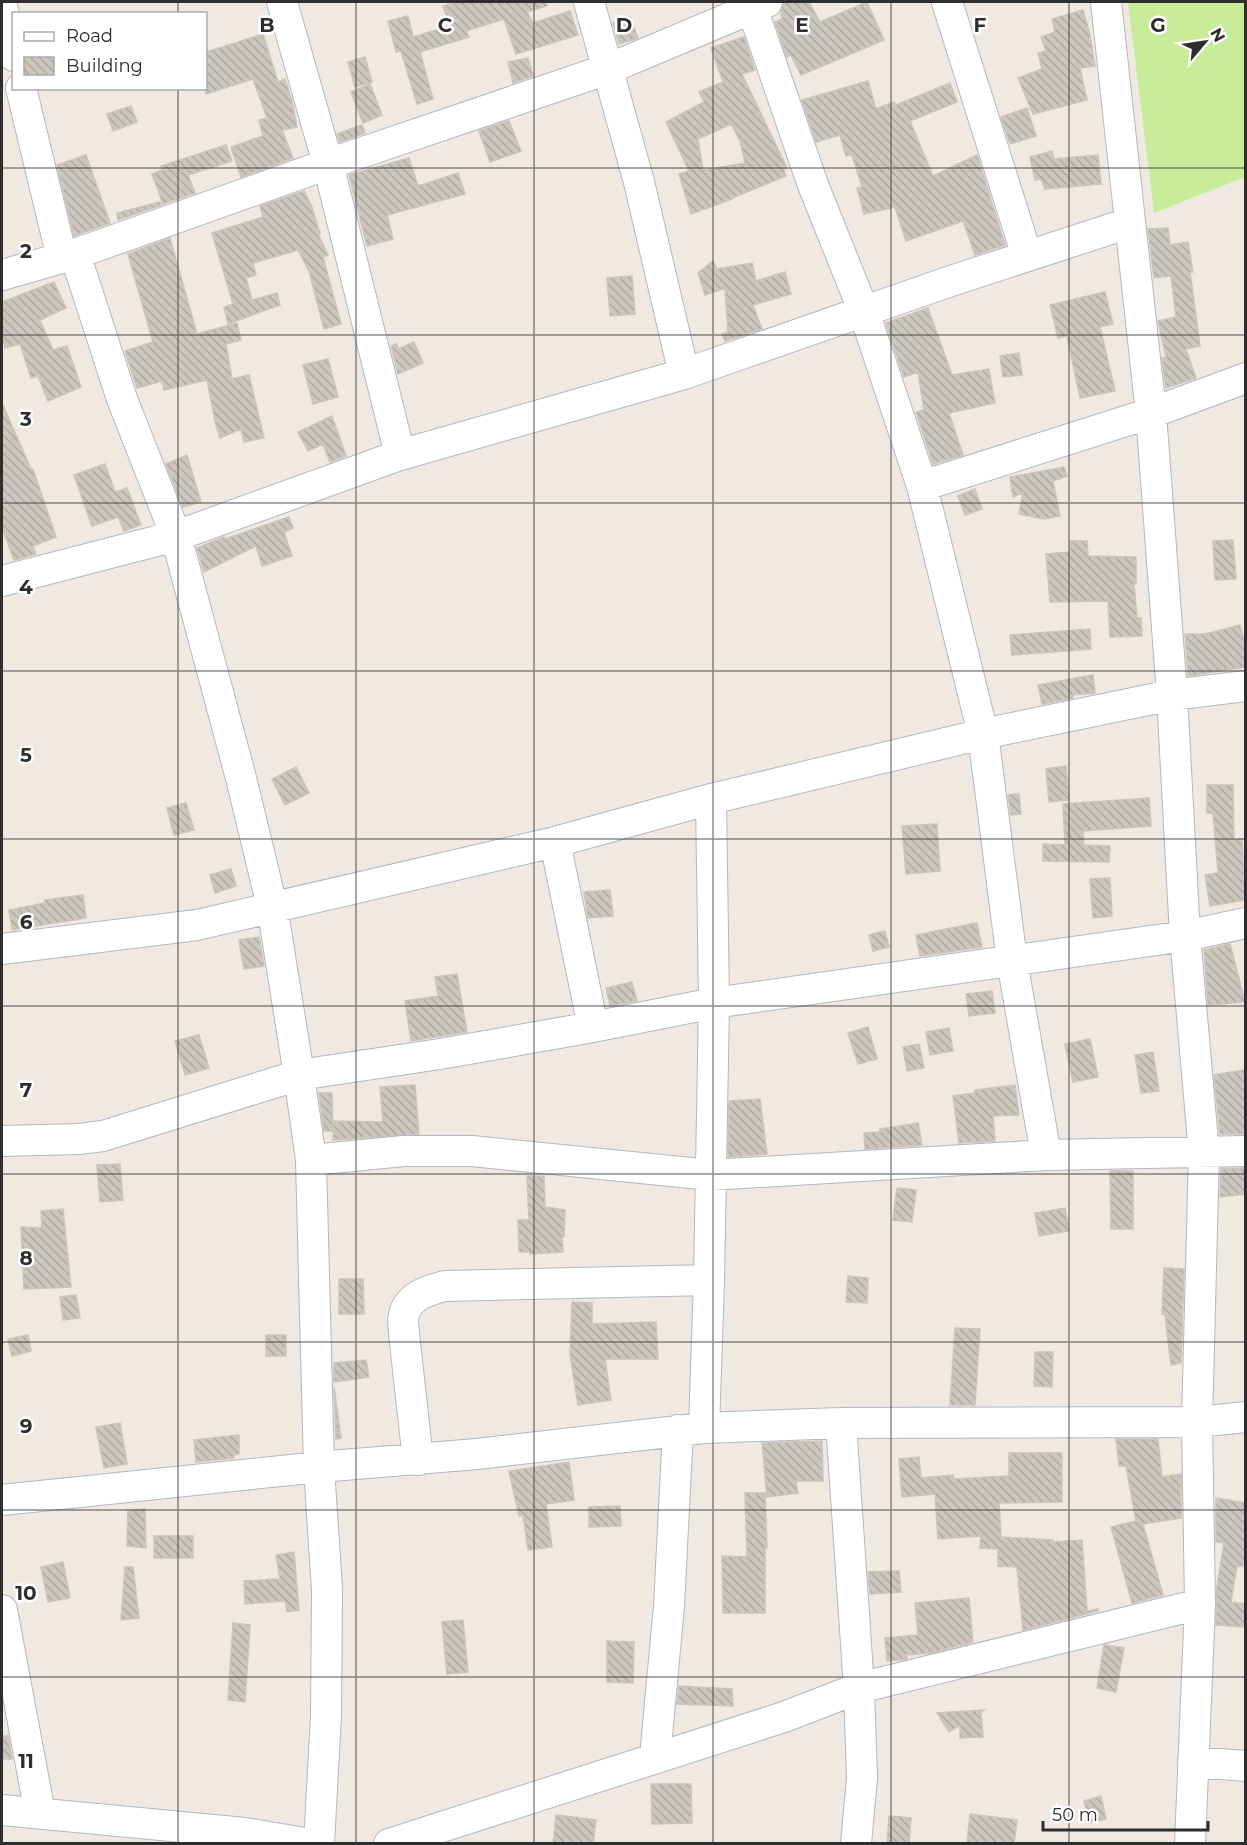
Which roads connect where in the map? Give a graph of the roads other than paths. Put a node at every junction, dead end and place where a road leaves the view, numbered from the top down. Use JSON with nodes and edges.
{"nodes":[{"id":1,"x":282,"y":2,"type":"edge"},
{"id":2,"x":589,"y":2,"type":"edge"},
{"id":3,"x":947,"y":2,"type":"edge"},
{"id":4,"x":1106,"y":2,"type":"edge"},
{"id":5,"x":756,"y":4,"type":"edge"},
{"id":6,"x":2,"y":6,"type":"edge"},
{"id":7,"x":12,"y":48,"type":"edge"},
{"id":8,"x":608,"y":69,"type":"junction"},
{"id":9,"x":22,"y":90,"type":"edge"},
{"id":10,"x":328,"y":164,"type":"junction"},
{"id":11,"x":1129,"y":223,"type":"junction"},
{"id":12,"x":68,"y":256,"type":"junction"},
{"id":13,"x":1027,"y":256,"type":"junction"},
{"id":14,"x":2,"y":275,"type":"edge"},
{"id":15,"x":864,"y":312,"type":"junction"},
{"id":16,"x":684,"y":374,"type":"junction"},
{"id":17,"x":1245,"y":378,"type":"edge"},
{"id":18,"x":1151,"y":413,"type":"junction"},
{"id":19,"x":400,"y":455,"type":"junction"},
{"id":20,"x":922,"y":486,"type":"junction"},
{"id":21,"x":176,"y":536,"type":"junction"},
{"id":22,"x":2,"y":581,"type":"edge"},
{"id":23,"x":1245,"y":686,"type":"edge"},
{"id":24,"x":1172,"y":695,"type":"junction"},
{"id":25,"x":983,"y":734,"type":"junction"},
{"id":26,"x":711,"y":799,"type":"junction"},
{"id":27,"x":555,"y":842,"type":"junction"},
{"id":28,"x":272,"y":906,"type":"junction"},
{"id":29,"x":1245,"y":923,"type":"edge"},
{"id":30,"x":1185,"y":936,"type":"junction"},
{"id":31,"x":2,"y":949,"type":"edge"},
{"id":32,"x":1012,"y":961,"type":"junction"},
{"id":33,"x":714,"y":1003,"type":"junction"},
{"id":34,"x":593,"y":1027,"type":"junction"},
{"id":35,"x":299,"y":1075,"type":"junction"},
{"id":36,"x":2,"y":1141,"type":"edge"},
{"id":37,"x":1245,"y":1152,"type":"edge"},
{"id":38,"x":1204,"y":1153,"type":"junction"},
{"id":39,"x":1046,"y":1155,"type":"junction"},
{"id":40,"x":311,"y":1160,"type":"junction"},
{"id":41,"x":711,"y":1175,"type":"junction"},
{"id":42,"x":709,"y":1280,"type":"junction"},
{"id":43,"x":1245,"y":1417,"type":"edge"},
{"id":44,"x":1197,"y":1422,"type":"junction"},
{"id":45,"x":841,"y":1423,"type":"junction"},
{"id":46,"x":691,"y":1429,"type":"junction"},
{"id":47,"x":418,"y":1460,"type":"junction"},
{"id":48,"x":319,"y":1467,"type":"junction"},
{"id":49,"x":2,"y":1500,"type":"edge"},
{"id":50,"x":1200,"y":1604,"type":"junction"},
{"id":51,"x":2,"y":1610,"type":"edge"},
{"id":52,"x":860,"y":1688,"type":"junction"},
{"id":53,"x":655,"y":1757,"type":"junction"},
{"id":54,"x":1194,"y":1762,"type":"junction"},
{"id":55,"x":1245,"y":1766,"type":"edge"},
{"id":56,"x":2,"y":1810,"type":"edge"},
{"id":57,"x":40,"y":1813,"type":"junction"},
{"id":58,"x":311,"y":1844,"type":"edge"},
{"id":59,"x":320,"y":1844,"type":"edge"},
{"id":60,"x":389,"y":1844,"type":"edge"},
{"id":61,"x":856,"y":1844,"type":"edge"},
{"id":62,"x":1190,"y":1844,"type":"edge"}],
"edges":[{"from":1,"to":10,"type":"street"},
{"from":2,"to":8,"type":"street"},
{"from":3,"to":13,"type":"street"},
{"from":4,"to":11,"type":"street"},
{"from":5,"to":8,"type":"street"},
{"from":5,"to":15,"type":"street"},
{"from":6,"to":7,"type":"street"},
{"from":8,"to":10,"type":"street"},
{"from":8,"to":16,"type":"street"},
{"from":9,"to":12,"type":"street"},
{"from":10,"to":12,"type":"street"},
{"from":10,"to":19,"type":"street"},
{"from":11,"to":13,"type":"street"},
{"from":11,"to":18,"type":"street"},
{"from":12,"to":14,"type":"street"},
{"from":12,"to":21,"type":"street"},
{"from":13,"to":15,"type":"street"},
{"from":15,"to":16,"type":"street"},
{"from":15,"to":20,"type":"street"},
{"from":16,"to":19,"type":"street"},
{"from":17,"to":18,"type":"street"},
{"from":18,"to":20,"type":"street"},
{"from":18,"to":24,"type":"street"},
{"from":19,"to":21,"type":"street"},
{"from":20,"to":25,"type":"street"},
{"from":21,"to":22,"type":"street"},
{"from":21,"to":28,"type":"street"},
{"from":23,"to":24,"type":"street"},
{"from":24,"to":25,"type":"street"},
{"from":24,"to":30,"type":"street"},
{"from":25,"to":26,"type":"street"},
{"from":25,"to":32,"type":"street"},
{"from":26,"to":27,"type":"street"},
{"from":26,"to":33,"type":"street"},
{"from":27,"to":28,"type":"street"},
{"from":27,"to":34,"type":"street"},
{"from":28,"to":31,"type":"street"},
{"from":28,"to":35,"type":"street"},
{"from":29,"to":30,"type":"street"},
{"from":30,"to":32,"type":"street"},
{"from":30,"to":38,"type":"street"},
{"from":32,"to":33,"type":"street"},
{"from":32,"to":39,"type":"street"},
{"from":33,"to":34,"type":"street"},
{"from":33,"to":41,"type":"street"},
{"from":34,"to":35,"type":"street"},
{"from":35,"to":36,"type":"street"},
{"from":35,"to":40,"type":"street"},
{"from":37,"to":38,"type":"street"},
{"from":38,"to":39,"type":"street"},
{"from":38,"to":44,"type":"street"},
{"from":39,"to":41,"type":"street"},
{"from":40,"to":41,"type":"street"},
{"from":40,"to":48,"type":"street"},
{"from":41,"to":42,"type":"street"},
{"from":42,"to":46,"type":"street"},
{"from":42,"to":47,"type":"street"},
{"from":43,"to":44,"type":"street"},
{"from":44,"to":45,"type":"street"},
{"from":44,"to":50,"type":"street"},
{"from":45,"to":46,"type":"street"},
{"from":45,"to":52,"type":"street"},
{"from":46,"to":47,"type":"street"},
{"from":46,"to":53,"type":"street"},
{"from":47,"to":48,"type":"street"},
{"from":48,"to":49,"type":"street"},
{"from":48,"to":59,"type":"street"},
{"from":50,"to":52,"type":"street"},
{"from":50,"to":54,"type":"street"},
{"from":51,"to":57,"type":"street"},
{"from":52,"to":53,"type":"street"},
{"from":52,"to":61,"type":"street"},
{"from":53,"to":60,"type":"street"},
{"from":54,"to":55,"type":"street"},
{"from":54,"to":62,"type":"street"},
{"from":56,"to":57,"type":"street"},
{"from":57,"to":58,"type":"street"}]}
